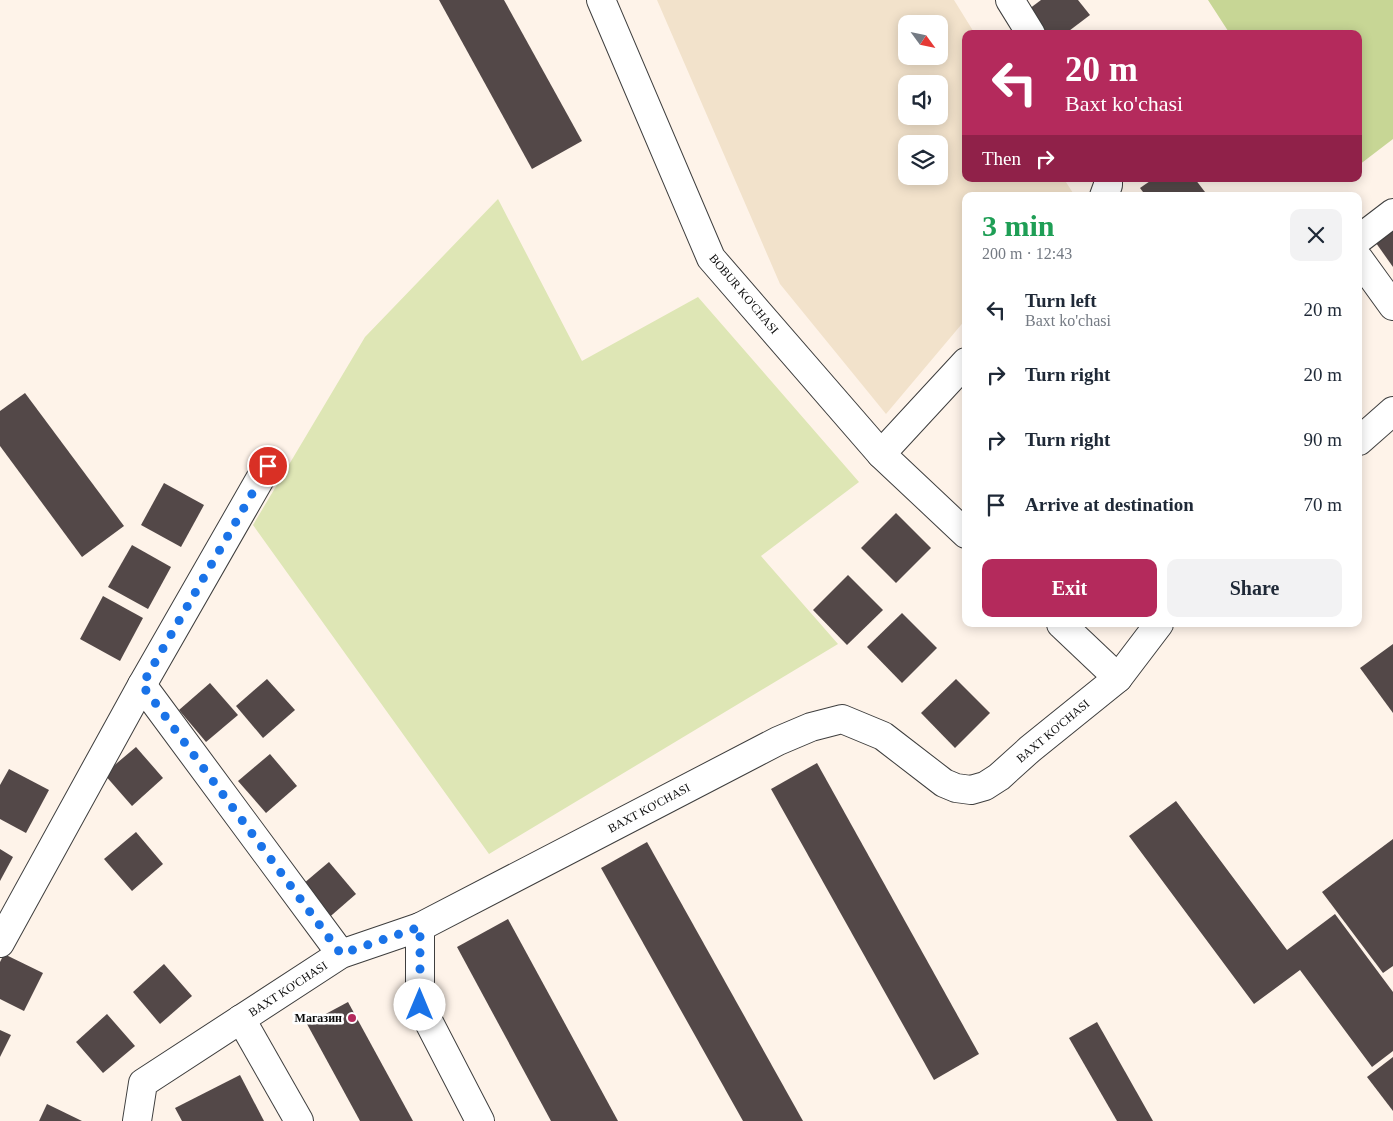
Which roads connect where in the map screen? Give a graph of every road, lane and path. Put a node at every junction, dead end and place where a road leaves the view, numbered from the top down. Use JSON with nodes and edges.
{"nodes":[{"id":1,"x":601,"y":0,"type":"edge"},
{"id":2,"x":1010,"y":0,"type":"edge"},
{"id":3,"x":1029,"y":30,"type":"edge"},
{"id":4,"x":1393,"y":213,"type":"edge"},
{"id":5,"x":1362,"y":237,"type":"edge"},
{"id":6,"x":1362,"y":263,"type":"edge"},
{"id":7,"x":1393,"y":306,"type":"edge"},
{"id":8,"x":962,"y":366,"type":"edge"},
{"id":9,"x":1393,"y":411,"type":"edge"},
{"id":10,"x":1362,"y":438,"type":"edge"},
{"id":11,"x":881,"y":454,"type":"junction"},
{"id":12,"x":268,"y":466,"type":"dead end"},
{"id":13,"x":962,"y":530,"type":"edge"},
{"id":14,"x":1064,"y":627,"type":"edge"},
{"id":15,"x":1157,"y":627,"type":"edge"},
{"id":16,"x":1118,"y":678,"type":"junction"},
{"id":17,"x":142,"y":685,"type":"junction"},
{"id":18,"x":420,"y":927,"type":"junction"},
{"id":19,"x":0,"y":943,"type":"edge"},
{"id":20,"x":341,"y":954,"type":"junction"},
{"id":21,"x":241,"y":1019,"type":"junction"},
{"id":22,"x":137,"y":1121,"type":"edge"},
{"id":23,"x":299,"y":1121,"type":"edge"},
{"id":24,"x":480,"y":1121,"type":"edge"}],
"edges":[{"from":1,"to":11,"type":"street","name":"BOBUR KO'CHASI"},
{"from":2,"to":3,"type":"street"},
{"from":4,"to":5,"type":"street"},
{"from":6,"to":7,"type":"street"},
{"from":8,"to":11,"type":"street"},
{"from":9,"to":10,"type":"street"},
{"from":11,"to":13,"type":"street","name":"BOBUR KO'CHASI"},
{"from":12,"to":17,"type":"street"},
{"from":14,"to":16,"type":"street"},
{"from":15,"to":16,"type":"street","name":"BAXT KO'CHASI"},
{"from":16,"to":18,"type":"street","name":"BAXT KO'CHASI"},
{"from":17,"to":19,"type":"street"},
{"from":17,"to":20,"type":"street"},
{"from":18,"to":20,"type":"street","name":"BAXT KO'CHASI"},
{"from":18,"to":24,"type":"street"},
{"from":20,"to":21,"type":"street","name":"BAXT KO'CHASI"},
{"from":21,"to":22,"type":"street","name":"BAXT KO'CHASI"},
{"from":21,"to":23,"type":"street"}]}
